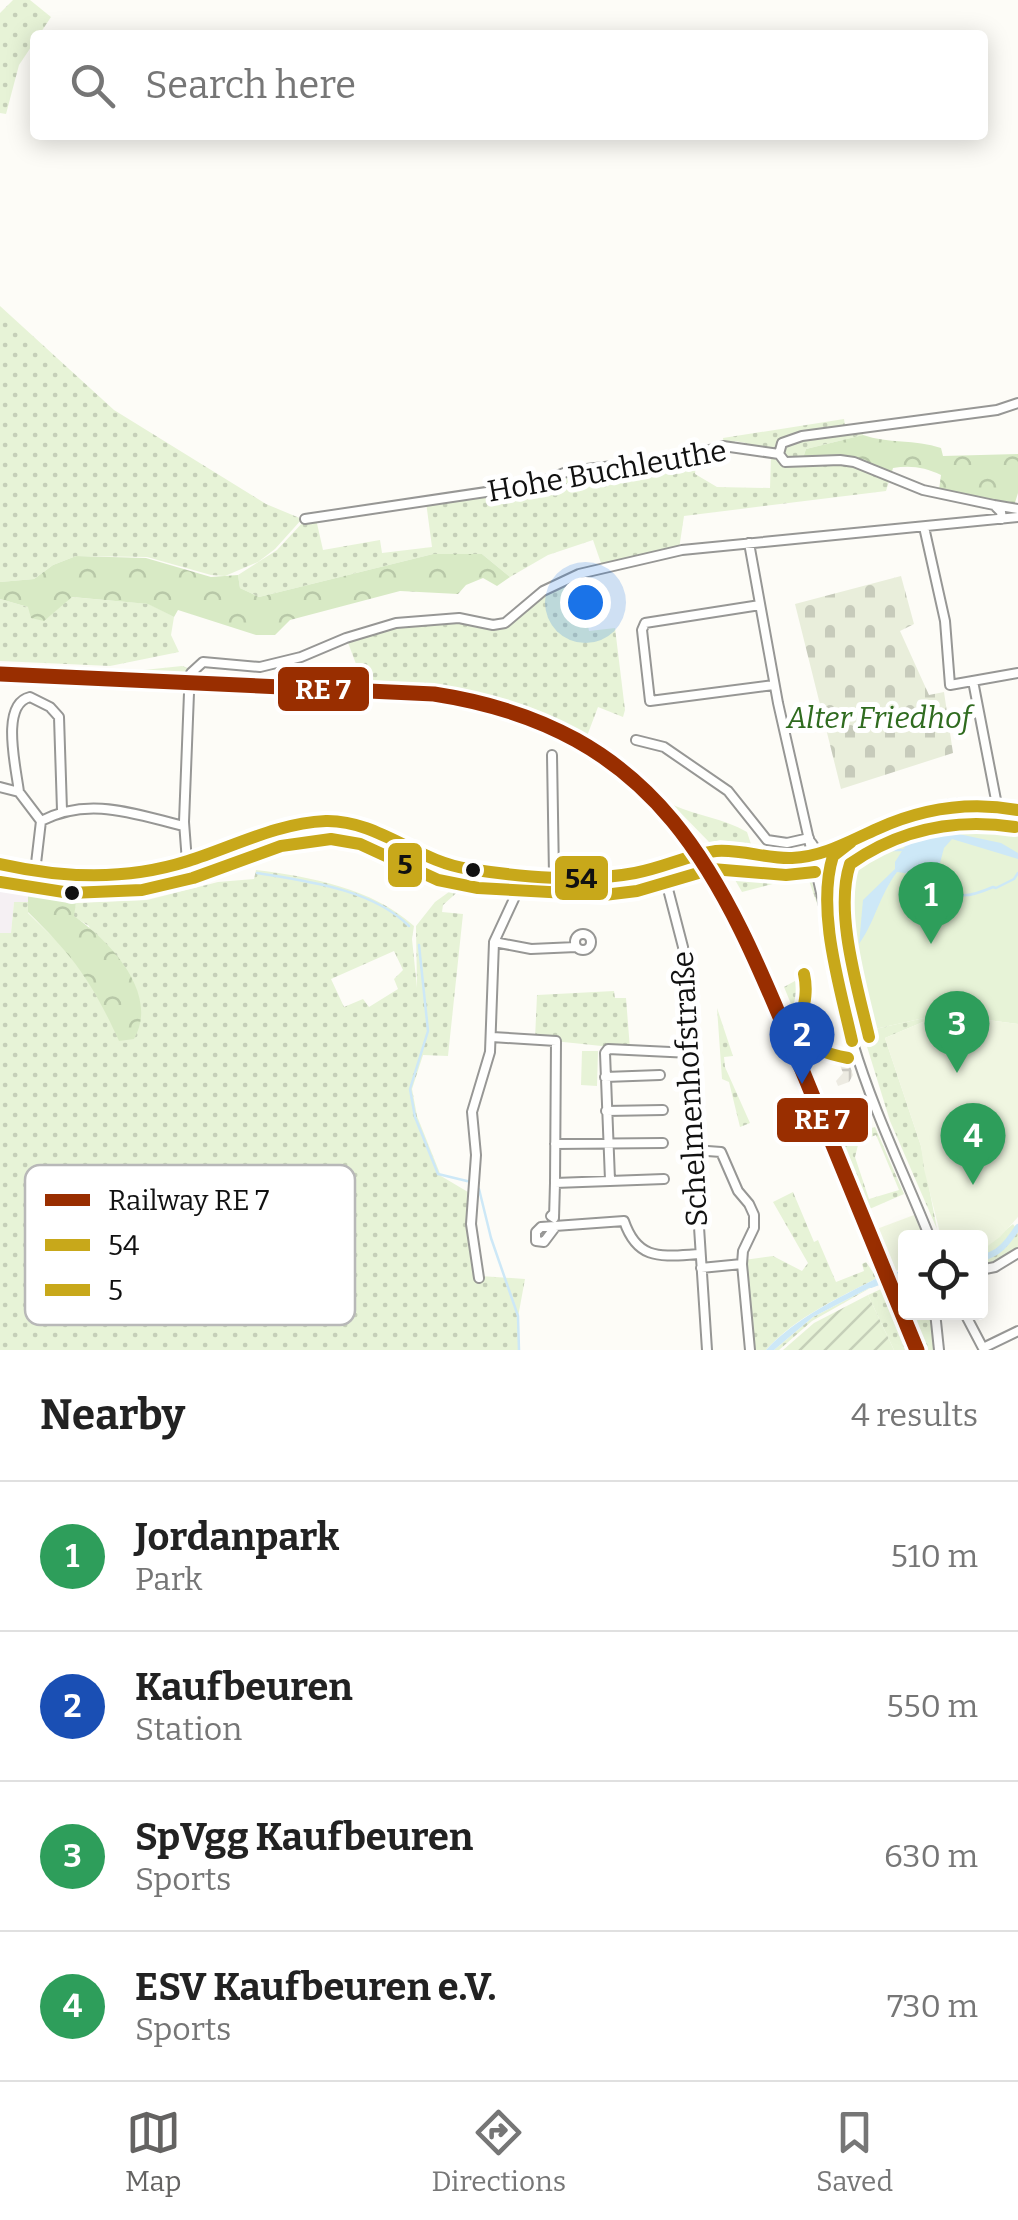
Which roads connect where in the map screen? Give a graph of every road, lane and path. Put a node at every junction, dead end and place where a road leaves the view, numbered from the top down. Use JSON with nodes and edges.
{"nodes":[{"id":1,"x":1018,"y":403,"type":"edge"},
{"id":2,"x":779,"y":454,"type":"junction"},
{"id":3,"x":994,"y":505,"type":"junction"},
{"id":4,"x":1018,"y":509,"type":"edge"},
{"id":5,"x":1018,"y":517,"type":"edge"},
{"id":6,"x":304,"y":519,"type":"dead end"},
{"id":7,"x":1002,"y":519,"type":"junction"},
{"id":8,"x":924,"y":527,"type":"junction"},
{"id":9,"x":750,"y":543,"type":"junction"},
{"id":10,"x":760,"y":605,"type":"junction"},
{"id":11,"x":191,"y":673,"type":"dead end"},
{"id":12,"x":1018,"y":673,"type":"edge"},
{"id":13,"x":973,"y":681,"type":"junction"},
{"id":14,"x":774,"y":685,"type":"junction"},
{"id":15,"x":189,"y":694,"type":"tunnel mouth"},
{"id":16,"x":636,"y":740,"type":"dead end"},
{"id":17,"x":552,"y":754,"type":"dead end"},
{"id":18,"x":0,"y":787,"type":"edge"},
{"id":19,"x":19,"y":792,"type":"junction"},
{"id":20,"x":997,"y":805,"type":"junction"},
{"id":21,"x":62,"y":810,"type":"junction"},
{"id":22,"x":1018,"y":810,"type":"edge"},
{"id":23,"x":41,"y":821,"type":"junction"},
{"id":24,"x":184,"y":826,"type":"junction"},
{"id":25,"x":876,"y":829,"type":"junction"},
{"id":26,"x":844,"y":845,"type":"junction"},
{"id":27,"x":813,"y":847,"type":"junction"},
{"id":28,"x":187,"y":862,"type":"junction"},
{"id":29,"x":0,"y":864,"type":"edge"},
{"id":30,"x":662,"y":866,"type":"junction"},
{"id":31,"x":35,"y":872,"type":"junction"},
{"id":32,"x":526,"y":873,"type":"junction"},
{"id":33,"x":554,"y":875,"type":"junction"},
{"id":34,"x":826,"y":883,"type":"junction"},
{"id":35,"x":828,"y":914,"type":"junction"},
{"id":36,"x":494,"y":942,"type":"junction"},
{"id":37,"x":576,"y":947,"type":"dead end"},
{"id":38,"x":492,"y":1037,"type":"junction"},
{"id":39,"x":691,"y":1053,"type":"junction"},
{"id":40,"x":660,"y":1074,"type":"dead end"},
{"id":41,"x":605,"y":1077,"type":"junction"},
{"id":42,"x":663,"y":1110,"type":"dead end"},
{"id":43,"x":606,"y":1111,"type":"junction"},
{"id":44,"x":662,"y":1143,"type":"dead end"},
{"id":45,"x":555,"y":1144,"type":"junction"},
{"id":46,"x":608,"y":1144,"type":"junction"},
{"id":47,"x":694,"y":1150,"type":"junction"},
{"id":48,"x":664,"y":1179,"type":"dead end"},
{"id":49,"x":610,"y":1180,"type":"junction"},
{"id":50,"x":555,"y":1182,"type":"junction"},
{"id":51,"x":554,"y":1213,"type":"dead end"},
{"id":52,"x":556,"y":1226,"type":"dead end"},
{"id":53,"x":927,"y":1230,"type":"edge"},
{"id":54,"x":1018,"y":1253,"type":"edge"},
{"id":55,"x":700,"y":1254,"type":"junction"},
{"id":56,"x":742,"y":1264,"type":"junction"},
{"id":57,"x":701,"y":1268,"type":"junction"},
{"id":58,"x":988,"y":1268,"type":"edge"},
{"id":59,"x":479,"y":1278,"type":"dead end"},
{"id":60,"x":936,"y":1320,"type":"edge"},
{"id":61,"x":968,"y":1320,"type":"edge"},
{"id":62,"x":1018,"y":1331,"type":"edge"},
{"id":63,"x":983,"y":1349,"type":"edge"},
{"id":64,"x":708,"y":1350,"type":"edge"},
{"id":65,"x":750,"y":1350,"type":"edge"},
{"id":66,"x":939,"y":1350,"type":"edge"}],
"edges":[{"from":1,"to":2,"type":"street"},
{"from":2,"to":3,"type":"street","name":"Hohe Buchleuthe"},
{"from":2,"to":6,"type":"street","name":"Hohe Buchleuthe"},
{"from":3,"to":4,"type":"street","name":"Hohe Buchleuthe"},
{"from":3,"to":7,"type":"street"},
{"from":5,"to":7,"type":"street"},
{"from":7,"to":8,"type":"street"},
{"from":8,"to":9,"type":"street"},
{"from":8,"to":13,"type":"street"},
{"from":9,"to":10,"type":"street"},
{"from":9,"to":11,"type":"street"},
{"from":10,"to":14,"type":"street"},
{"from":10,"to":14,"type":"street"},
{"from":12,"to":13,"type":"street"},
{"from":13,"to":20,"type":"street"},
{"from":14,"to":27,"type":"street"},
{"from":15,"to":24,"type":"street"},
{"from":16,"to":27,"type":"street"},
{"from":17,"to":33,"type":"street"},
{"from":18,"to":19,"type":"street"},
{"from":19,"to":21,"type":"street"},
{"from":19,"to":23,"type":"street"},
{"from":20,"to":22,"type":"main road"},
{"from":20,"to":25,"type":"main road"},
{"from":21,"to":23,"type":"street"},
{"from":21,"to":24,"type":"street"},
{"from":23,"to":31,"type":"street"},
{"from":24,"to":28,"type":"street"},
{"from":25,"to":26,"type":"main road"},
{"from":25,"to":27,"type":"main road"},
{"from":26,"to":27,"type":"main road"},
{"from":26,"to":34,"type":"street"},
{"from":27,"to":30,"type":"main road"},
{"from":27,"to":34,"type":"street"},
{"from":27,"to":35,"type":"street"},
{"from":28,"to":31,"type":"main road"},
{"from":28,"to":32,"type":"main road"},
{"from":29,"to":31,"type":"main road"},
{"from":30,"to":33,"type":"main road"},
{"from":30,"to":39,"type":"street","name":"Schelmenhofstraße"},
{"from":32,"to":33,"type":"main road"},
{"from":32,"to":36,"type":"street"},
{"from":34,"to":35,"type":"street"},
{"from":35,"to":53,"type":"street"},
{"from":36,"to":37,"type":"street"},
{"from":36,"to":38,"type":"street"},
{"from":38,"to":45,"type":"street"},
{"from":38,"to":59,"type":"street"},
{"from":39,"to":41,"type":"street"},
{"from":39,"to":47,"type":"street","name":"Schelmenhofstraße"},
{"from":40,"to":41,"type":"street"},
{"from":41,"to":43,"type":"street"},
{"from":42,"to":43,"type":"street"},
{"from":43,"to":46,"type":"street"},
{"from":44,"to":46,"type":"street"},
{"from":45,"to":46,"type":"street"},
{"from":45,"to":50,"type":"street"},
{"from":46,"to":49,"type":"street"},
{"from":47,"to":55,"type":"street","name":"Schelmenhofstraße"},
{"from":47,"to":56,"type":"street"},
{"from":48,"to":49,"type":"street"},
{"from":49,"to":50,"type":"street"},
{"from":50,"to":51,"type":"street"},
{"from":52,"to":55,"type":"street","name":"Schelmenhofstraße"},
{"from":54,"to":58,"type":"street"},
{"from":55,"to":57,"type":"street","name":"Schelmenhofstraße"},
{"from":56,"to":57,"type":"street","name":"Schelmenhofstraße"},
{"from":56,"to":65,"type":"street"},
{"from":57,"to":64,"type":"street","name":"Schelmenhofstraße"},
{"from":60,"to":66,"type":"street"},
{"from":61,"to":63,"type":"street"},
{"from":62,"to":63,"type":"street"}]}
